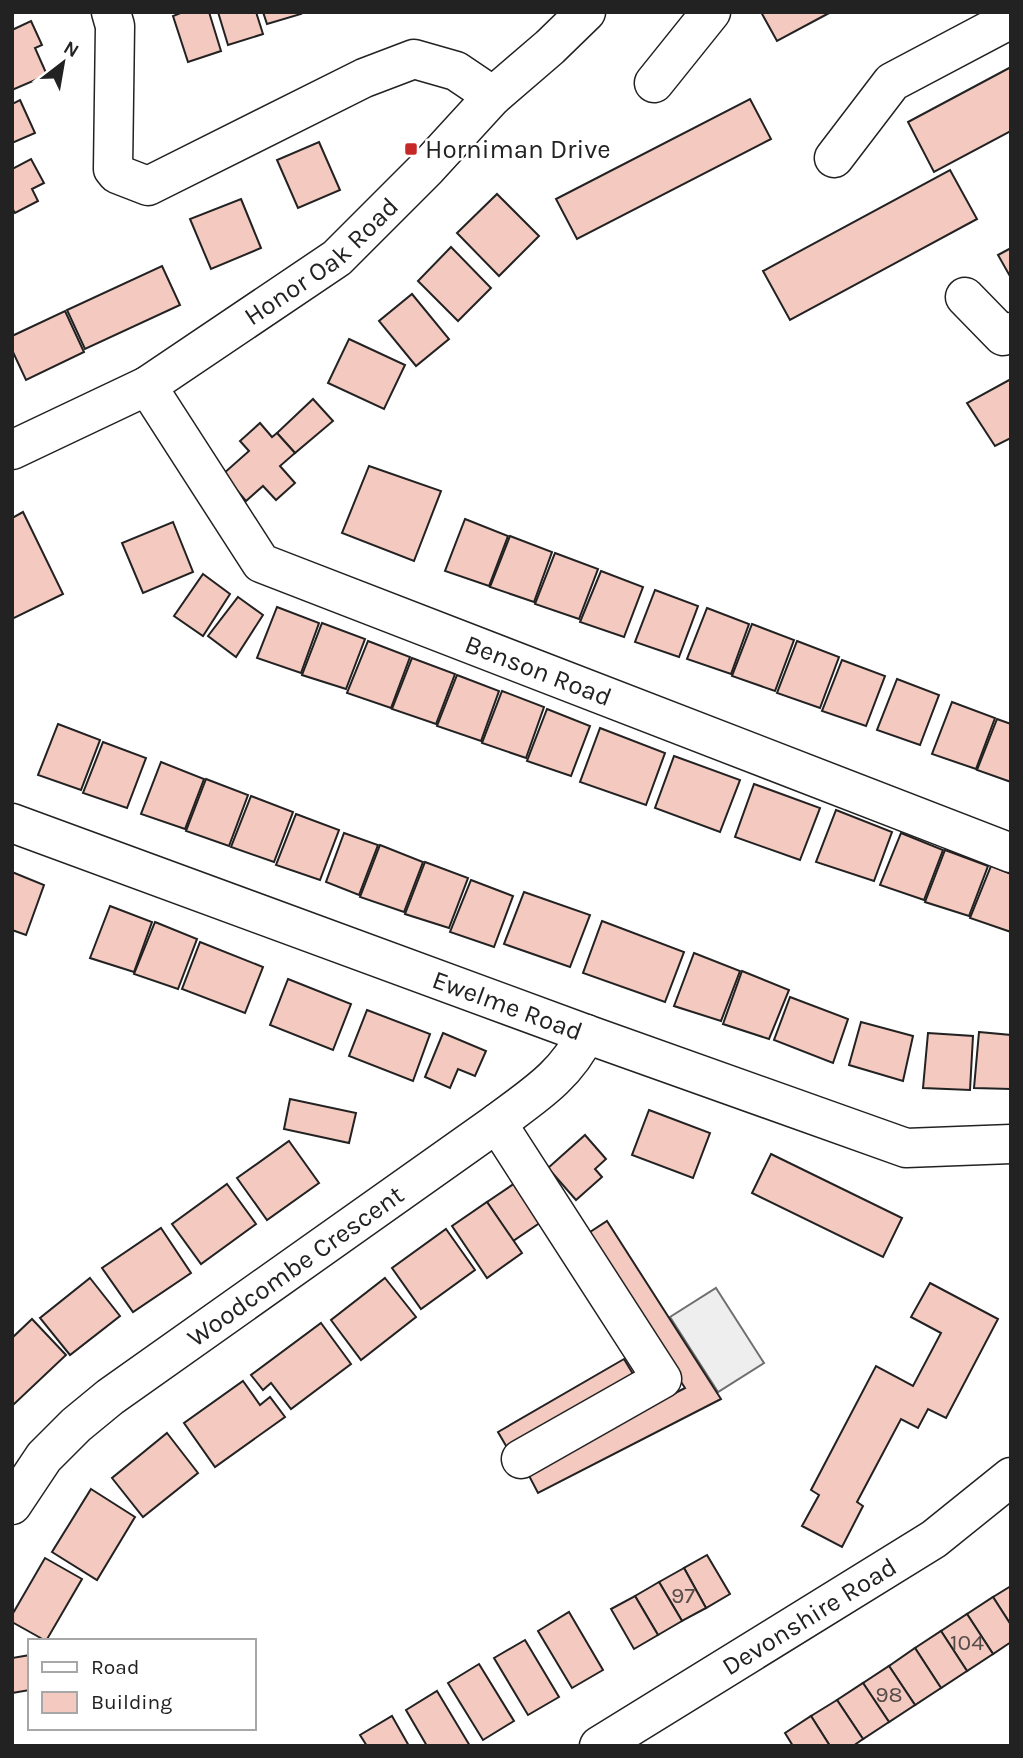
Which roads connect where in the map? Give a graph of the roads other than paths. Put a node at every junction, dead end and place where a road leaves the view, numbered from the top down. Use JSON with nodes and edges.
{"nodes":[{"id":1,"x":111,"y":12,"type":"edge"},
{"id":2,"x":586,"y":12,"type":"edge"},
{"id":3,"x":711,"y":12,"type":"edge"},
{"id":4,"x":1011,"y":19,"type":"edge"},
{"id":5,"x":654,"y":83,"type":"dead end"},
{"id":6,"x":493,"y":96,"type":"junction"},
{"id":7,"x":834,"y":158,"type":"dead end"},
{"id":8,"x":965,"y":298,"type":"dead end"},
{"id":9,"x":1011,"y":332,"type":"edge"},
{"id":10,"x":147,"y":386,"type":"junction"},
{"id":11,"x":12,"y":450,"type":"edge"},
{"id":12,"x":12,"y":823,"type":"edge"},
{"id":13,"x":1011,"y":853,"type":"edge"},
{"id":14,"x":586,"y":1034,"type":"junction"},
{"id":15,"x":497,"y":1123,"type":"junction"},
{"id":16,"x":1011,"y":1144,"type":"edge"},
{"id":17,"x":521,"y":1459,"type":"dead end"},
{"id":18,"x":1011,"y":1477,"type":"edge"},
{"id":19,"x":12,"y":1505,"type":"edge"},
{"id":20,"x":599,"y":1746,"type":"edge"}],
"edges":[{"from":1,"to":6,"type":"street"},
{"from":2,"to":6,"type":"street","name":"Honor Oak Road"},
{"from":3,"to":5,"type":"street"},
{"from":4,"to":7,"type":"street"},
{"from":6,"to":10,"type":"street","name":"Honor Oak Road"},
{"from":8,"to":9,"type":"street"},
{"from":10,"to":11,"type":"street","name":"Honor Oak Road"},
{"from":10,"to":13,"type":"street","name":"Benson Road"},
{"from":12,"to":14,"type":"street","name":"Ewelme Road"},
{"from":14,"to":15,"type":"street","name":"Woodcombe Crescent"},
{"from":14,"to":16,"type":"street","name":"Ewelme Road"},
{"from":15,"to":17,"type":"street"},
{"from":15,"to":19,"type":"street","name":"Woodcombe Crescent"},
{"from":18,"to":20,"type":"street","name":"Devonshire Road"}]}
